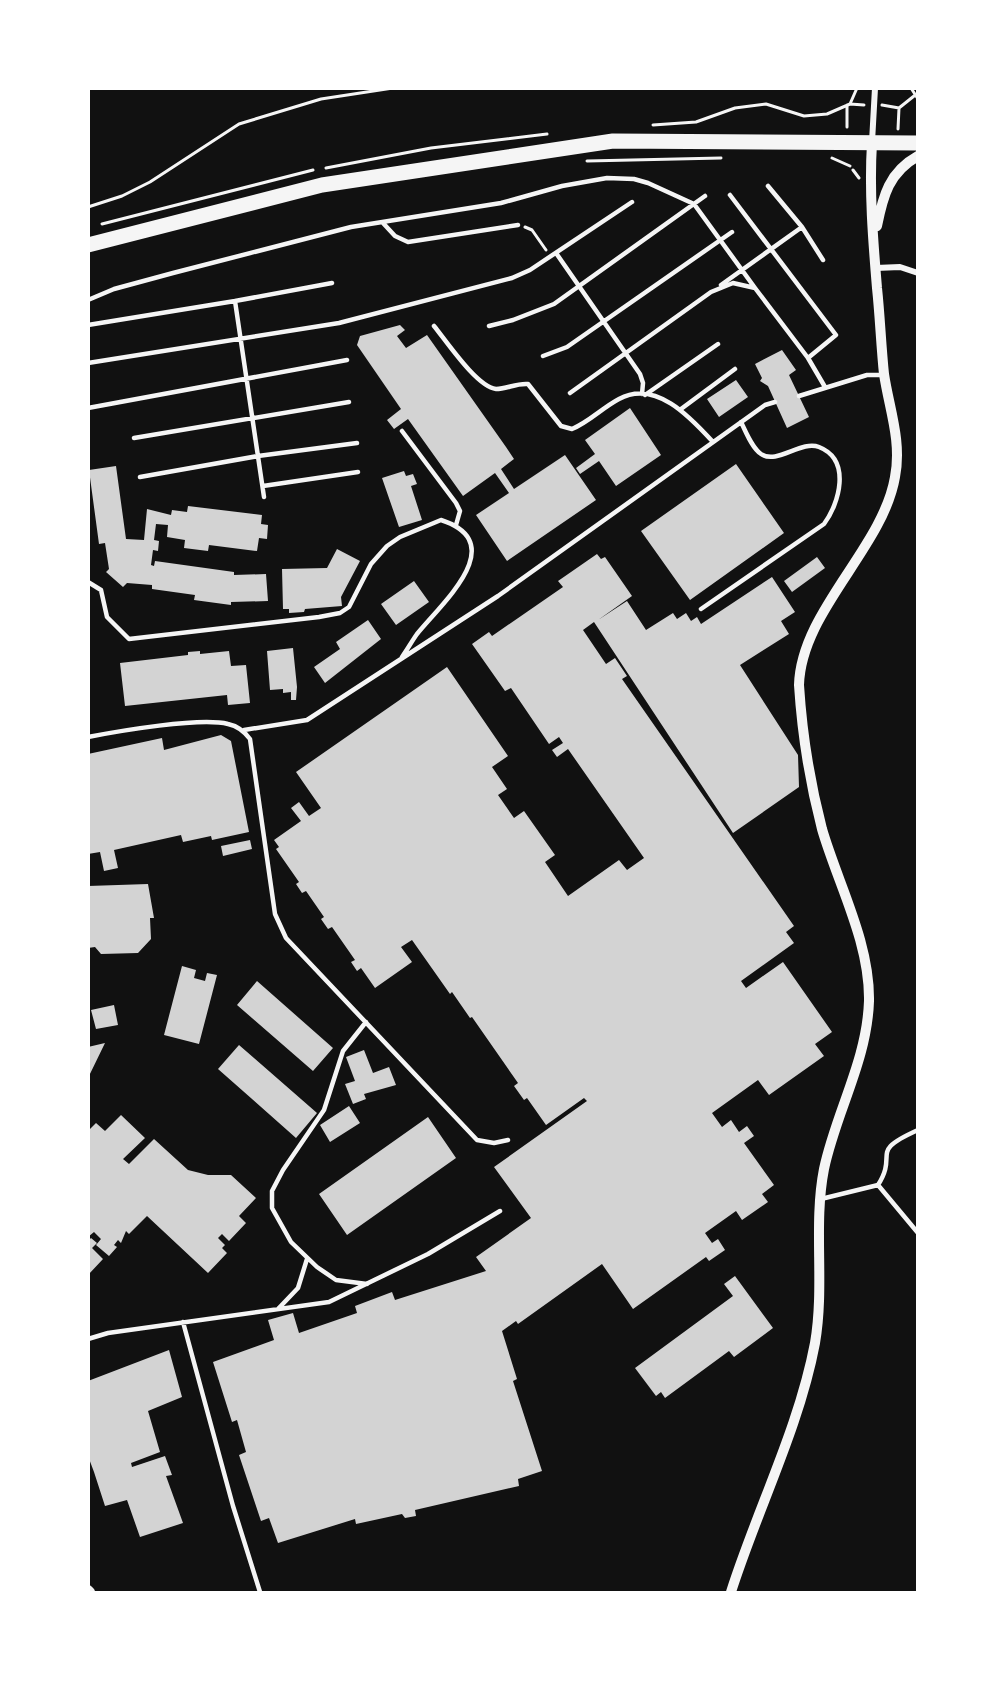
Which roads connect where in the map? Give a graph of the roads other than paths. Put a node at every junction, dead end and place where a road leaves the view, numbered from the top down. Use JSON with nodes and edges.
{"nodes":[{"id":1,"x":875,"y":88,"type":"edge"},
{"id":2,"x":872,"y":143,"type":"junction"},
{"id":3,"x":918,"y":143,"type":"edge"},
{"id":4,"x":918,"y":156,"type":"edge"},
{"id":5,"x":768,"y":186,"type":"dead end"},
{"id":6,"x":730,"y":195,"type":"dead end"},
{"id":7,"x":705,"y":196,"type":"dead end"},
{"id":8,"x":632,"y":202,"type":"dead end"},
{"id":9,"x":694,"y":204,"type":"junction"},
{"id":10,"x":383,"y":223,"type":"junction"},
{"id":11,"x":518,"y":225,"type":"road end"},
{"id":12,"x":802,"y":227,"type":"junction"},
{"id":13,"x":732,"y":232,"type":"dead end"},
{"id":14,"x":721,"y":239,"type":"junction"},
{"id":15,"x":874,"y":241,"type":"junction"},
{"id":16,"x":88,"y":245,"type":"edge"},
{"id":17,"x":772,"y":250,"type":"junction"},
{"id":18,"x":556,"y":253,"type":"junction"},
{"id":19,"x":823,"y":260,"type":"dead end"},
{"id":20,"x":876,"y":268,"type":"junction"},
{"id":21,"x":744,"y":270,"type":"junction"},
{"id":22,"x":918,"y":273,"type":"edge"},
{"id":23,"x":332,"y":283,"type":"dead end"},
{"id":24,"x":580,"y":286,"type":"junction"},
{"id":25,"x":755,"y":288,"type":"junction"},
{"id":26,"x":711,"y":292,"type":"junction"},
{"id":27,"x":88,"y":300,"type":"edge"},
{"id":28,"x":235,"y":301,"type":"junction"},
{"id":29,"x":605,"y":322,"type":"junction"},
{"id":30,"x":88,"y":325,"type":"edge"},
{"id":31,"x":434,"y":326,"type":"dead end"},
{"id":32,"x":489,"y":326,"type":"dead end"},
{"id":33,"x":240,"y":338,"type":"junction"},
{"id":34,"x":718,"y":344,"type":"dead end"},
{"id":35,"x":626,"y":352,"type":"junction"},
{"id":36,"x":543,"y":356,"type":"dead end"},
{"id":37,"x":808,"y":358,"type":"junction"},
{"id":38,"x":347,"y":360,"type":"dead end"},
{"id":39,"x":88,"y":363,"type":"edge"},
{"id":40,"x":735,"y":369,"type":"dead end"},
{"id":41,"x":885,"y":375,"type":"junction"},
{"id":42,"x":246,"y":378,"type":"junction"},
{"id":43,"x":825,"y":387,"type":"junction"},
{"id":44,"x":570,"y":393,"type":"dead end"},
{"id":45,"x":644,"y":394,"type":"junction"},
{"id":46,"x":799,"y":396,"type":"dead end"},
{"id":47,"x":349,"y":402,"type":"dead end"},
{"id":48,"x":775,"y":402,"type":"dead end"},
{"id":49,"x":88,"y":408,"type":"edge"},
{"id":50,"x":681,"y":409,"type":"junction"},
{"id":51,"x":252,"y":418,"type":"junction"},
{"id":52,"x":741,"y":423,"type":"junction"},
{"id":53,"x":402,"y":430,"type":"dead end"},
{"id":54,"x":134,"y":438,"type":"dead end"},
{"id":55,"x":713,"y":442,"type":"junction"},
{"id":56,"x":357,"y":443,"type":"dead end"},
{"id":57,"x":258,"y":456,"type":"junction"},
{"id":58,"x":358,"y":472,"type":"dead end"},
{"id":59,"x":140,"y":477,"type":"dead end"},
{"id":60,"x":263,"y":486,"type":"junction"},
{"id":61,"x":264,"y":497,"type":"dead end"},
{"id":62,"x":456,"y":525,"type":"junction"},
{"id":63,"x":88,"y":582,"type":"edge"},
{"id":64,"x":701,"y":609,"type":"dead end"},
{"id":65,"x":400,"y":660,"type":"junction"},
{"id":66,"x":244,"y":730,"type":"junction"},
{"id":67,"x":88,"y":736,"type":"edge"},
{"id":68,"x":366,"y":1022,"type":"junction"},
{"id":69,"x":918,"y":1131,"type":"edge"},
{"id":70,"x":508,"y":1140,"type":"dead end"},
{"id":71,"x":878,"y":1185,"type":"junction"},
{"id":72,"x":821,"y":1199,"type":"junction"},
{"id":73,"x":500,"y":1211,"type":"dead end"},
{"id":74,"x":918,"y":1233,"type":"edge"},
{"id":75,"x":308,"y":1259,"type":"junction"},
{"id":76,"x":367,"y":1284,"type":"junction"},
{"id":77,"x":277,"y":1310,"type":"junction"},
{"id":78,"x":183,"y":1322,"type":"junction"},
{"id":79,"x":88,"y":1339,"type":"edge"},
{"id":80,"x":260,"y":1593,"type":"edge"},
{"id":81,"x":730,"y":1593,"type":"edge"}],
"edges":[{"from":1,"to":2,"type":"street"},
{"from":2,"to":3,"type":"main road"},
{"from":2,"to":15,"type":"street"},
{"from":2,"to":16,"type":"main road"},
{"from":4,"to":15,"type":"street"},
{"from":5,"to":12,"type":"lane"},
{"from":6,"to":17,"type":"lane"},
{"from":7,"to":9,"type":"lane"},
{"from":8,"to":18,"type":"lane"},
{"from":9,"to":10,"type":"lane"},
{"from":9,"to":14,"type":"lane"},
{"from":9,"to":24,"type":"lane"},
{"from":10,"to":11,"type":"lane"},
{"from":10,"to":27,"type":"lane"},
{"from":12,"to":17,"type":"lane"},
{"from":12,"to":19,"type":"lane"},
{"from":13,"to":14,"type":"lane"},
{"from":14,"to":21,"type":"lane"},
{"from":14,"to":29,"type":"lane"},
{"from":15,"to":20,"type":"street"},
{"from":17,"to":21,"type":"lane"},
{"from":17,"to":37,"type":"lane"},
{"from":18,"to":24,"type":"lane"},
{"from":18,"to":33,"type":"lane"},
{"from":20,"to":22,"type":"street"},
{"from":20,"to":41,"type":"street"},
{"from":21,"to":25,"type":"lane"},
{"from":21,"to":26,"type":"lane"},
{"from":23,"to":28,"type":"lane"},
{"from":24,"to":29,"type":"lane"},
{"from":24,"to":32,"type":"lane"},
{"from":25,"to":26,"type":"lane"},
{"from":25,"to":37,"type":"lane"},
{"from":26,"to":35,"type":"lane"},
{"from":28,"to":30,"type":"lane"},
{"from":28,"to":33,"type":"lane"},
{"from":29,"to":35,"type":"lane"},
{"from":29,"to":36,"type":"lane"},
{"from":31,"to":45,"type":"lane"},
{"from":33,"to":39,"type":"lane"},
{"from":33,"to":42,"type":"lane"},
{"from":34,"to":45,"type":"lane"},
{"from":35,"to":44,"type":"lane"},
{"from":35,"to":45,"type":"lane"},
{"from":37,"to":43,"type":"lane"},
{"from":38,"to":42,"type":"lane"},
{"from":40,"to":50,"type":"lane"},
{"from":41,"to":43,"type":"lane"},
{"from":41,"to":72,"type":"street"},
{"from":42,"to":49,"type":"lane"},
{"from":42,"to":51,"type":"lane"},
{"from":43,"to":46,"type":"lane"},
{"from":45,"to":50,"type":"lane"},
{"from":47,"to":51,"type":"lane"},
{"from":48,"to":52,"type":"lane"},
{"from":50,"to":55,"type":"lane"},
{"from":51,"to":54,"type":"lane"},
{"from":51,"to":57,"type":"lane"},
{"from":52,"to":55,"type":"lane"},
{"from":52,"to":64,"type":"lane"},
{"from":53,"to":62,"type":"lane"},
{"from":55,"to":65,"type":"lane"},
{"from":56,"to":57,"type":"lane"},
{"from":57,"to":59,"type":"lane"},
{"from":57,"to":60,"type":"lane"},
{"from":58,"to":60,"type":"lane"},
{"from":60,"to":61,"type":"lane"},
{"from":62,"to":63,"type":"lane"},
{"from":62,"to":65,"type":"lane"},
{"from":65,"to":66,"type":"lane"},
{"from":66,"to":67,"type":"lane"},
{"from":66,"to":68,"type":"lane"},
{"from":68,"to":70,"type":"lane"},
{"from":68,"to":75,"type":"lane"},
{"from":69,"to":71,"type":"lane"},
{"from":71,"to":72,"type":"lane"},
{"from":71,"to":74,"type":"lane"},
{"from":72,"to":81,"type":"street"},
{"from":73,"to":76,"type":"lane"},
{"from":75,"to":76,"type":"lane"},
{"from":75,"to":77,"type":"lane"},
{"from":76,"to":77,"type":"lane"},
{"from":77,"to":78,"type":"lane"},
{"from":78,"to":79,"type":"lane"},
{"from":78,"to":80,"type":"lane"}]}
